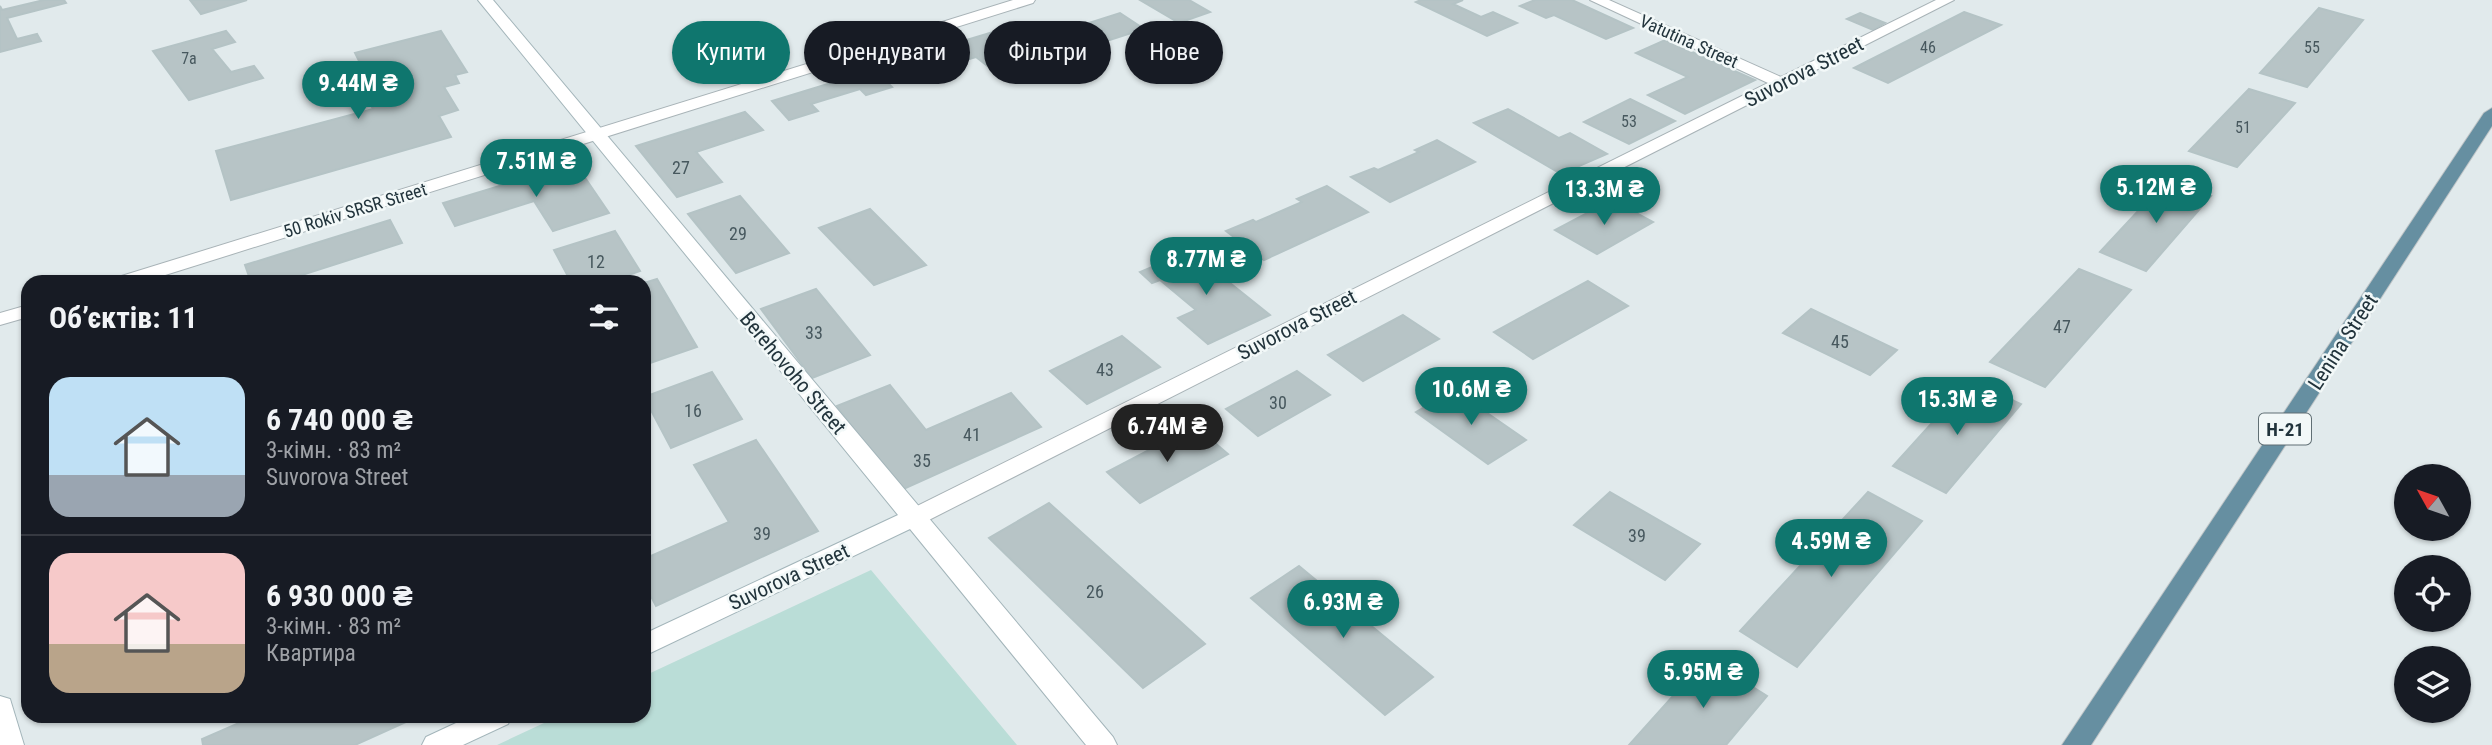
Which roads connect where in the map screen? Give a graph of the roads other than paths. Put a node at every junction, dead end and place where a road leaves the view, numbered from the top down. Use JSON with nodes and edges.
{"nodes":[{"id":1,"x":485,"y":0,"type":"edge"},
{"id":2,"x":1028,"y":0,"type":"edge"},
{"id":3,"x":1597,"y":0,"type":"edge"},
{"id":4,"x":1947,"y":0,"type":"edge"},
{"id":5,"x":1781,"y":83,"type":"junction"},
{"id":6,"x":2492,"y":113,"type":"edge"},
{"id":7,"x":596,"y":135,"type":"junction"},
{"id":8,"x":145,"y":275,"type":"edge"},
{"id":9,"x":21,"y":313,"type":"edge"},
{"id":10,"x":0,"y":319,"type":"edge"},
{"id":11,"x":913,"y":518,"type":"junction"},
{"id":12,"x":651,"y":643,"type":"edge"},
{"id":13,"x":0,"y":707,"type":"edge"},
{"id":14,"x":483,"y":723,"type":"edge"},
{"id":15,"x":10,"y":745,"type":"edge"},
{"id":16,"x":436,"y":745,"type":"edge"},
{"id":17,"x":1103,"y":745,"type":"edge"},
{"id":18,"x":2076,"y":745,"type":"edge"}],
"edges":[{"from":1,"to":7,"type":"street","name":"Berehovoho Street"},
{"from":2,"to":7,"type":"street","name":"50 Rokiv SRSR Street"},
{"from":3,"to":5,"type":"street","name":"Vatutina Street"},
{"from":4,"to":5,"type":"street","name":"Suvorova Street"},
{"from":5,"to":11,"type":"street","name":"Suvorova Street"},
{"from":6,"to":18,"type":"main road","name":"Lenina Street","number":"Н-21"},
{"from":7,"to":8,"type":"street","name":"50 Rokiv SRSR Street"},
{"from":7,"to":11,"type":"street","name":"Berehovoho Street"},
{"from":9,"to":10,"type":"street"},
{"from":11,"to":12,"type":"street","name":"Suvorova Street"},
{"from":11,"to":17,"type":"street","name":"Berehovoho Street"},
{"from":13,"to":15,"type":"street"},
{"from":14,"to":16,"type":"street"}]}
